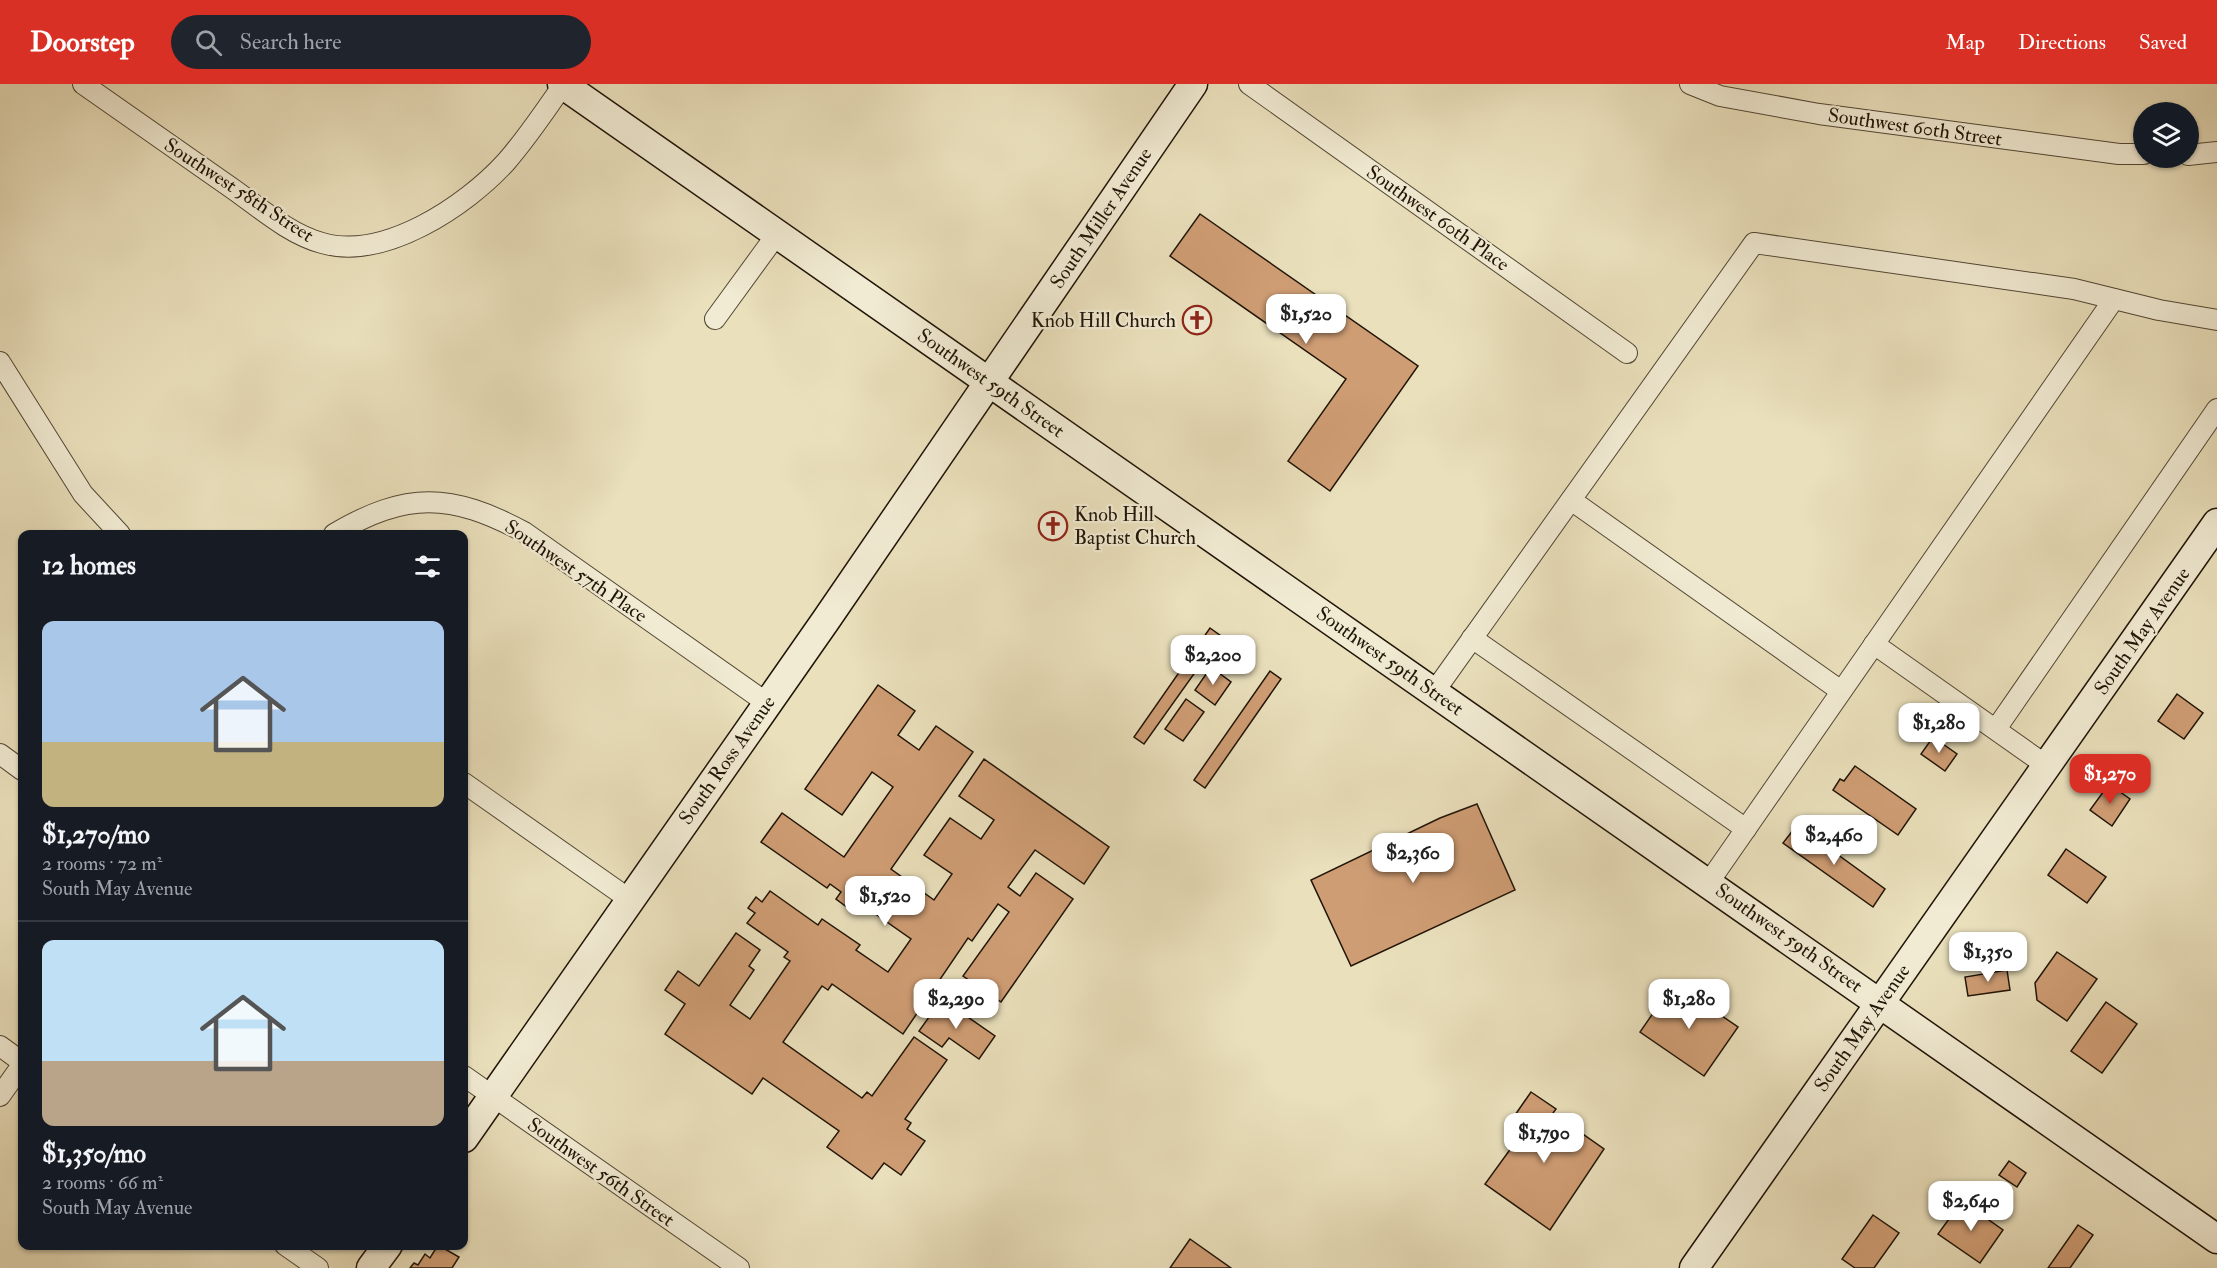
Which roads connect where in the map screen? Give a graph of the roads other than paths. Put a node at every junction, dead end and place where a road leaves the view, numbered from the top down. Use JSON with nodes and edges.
{"nodes":[{"id":1,"x":83,"y":84,"type":"edge"},
{"id":2,"x":1193,"y":84,"type":"edge"},
{"id":3,"x":1249,"y":84,"type":"edge"},
{"id":4,"x":1690,"y":84,"type":"edge"},
{"id":5,"x":562,"y":85,"type":"edge"},
{"id":6,"x":2217,"y":152,"type":"edge"},
{"id":7,"x":2133,"y":154,"type":"edge"},
{"id":8,"x":2199,"y":154,"type":"edge"},
{"id":9,"x":777,"y":234,"type":"junction"},
{"id":10,"x":2114,"y":298,"type":"junction"},
{"id":11,"x":715,"y":319,"type":"dead end"},
{"id":12,"x":2217,"y":320,"type":"edge"},
{"id":13,"x":1627,"y":353,"type":"dead end"},
{"id":14,"x":0,"y":362,"type":"edge"},
{"id":15,"x":989,"y":382,"type":"junction"},
{"id":16,"x":2217,"y":409,"type":"edge"},
{"id":17,"x":1571,"y":500,"type":"junction"},
{"id":18,"x":2217,"y":524,"type":"edge"},
{"id":19,"x":116,"y":530,"type":"edge"},
{"id":20,"x":342,"y":530,"type":"edge"},
{"id":21,"x":1472,"y":638,"type":"junction"},
{"id":22,"x":1874,"y":644,"type":"junction"},
{"id":23,"x":1841,"y":691,"type":"junction"},
{"id":24,"x":1434,"y":692,"type":"junction"},
{"id":25,"x":767,"y":703,"type":"junction"},
{"id":26,"x":1996,"y":729,"type":"junction"},
{"id":27,"x":0,"y":754,"type":"edge"},
{"id":28,"x":2047,"y":766,"type":"junction"},
{"id":29,"x":18,"y":767,"type":"edge"},
{"id":30,"x":468,"y":786,"type":"edge"},
{"id":31,"x":1746,"y":828,"type":"junction"},
{"id":32,"x":1708,"y":882,"type":"junction"},
{"id":33,"x":629,"y":899,"type":"junction"},
{"id":34,"x":1880,"y":1002,"type":"junction"},
{"id":35,"x":0,"y":1046,"type":"edge"},
{"id":36,"x":18,"y":1060,"type":"edge"},
{"id":37,"x":18,"y":1069,"type":"edge"},
{"id":38,"x":468,"y":1079,"type":"edge"},
{"id":39,"x":0,"y":1096,"type":"edge"},
{"id":40,"x":493,"y":1096,"type":"junction"},
{"id":41,"x":468,"y":1132,"type":"edge"},
{"id":42,"x":2217,"y":1239,"type":"edge"},
{"id":43,"x":292,"y":1250,"type":"edge"},
{"id":44,"x":384,"y":1250,"type":"edge"},
{"id":45,"x":318,"y":1268,"type":"edge"},
{"id":46,"x":371,"y":1268,"type":"edge"},
{"id":47,"x":739,"y":1268,"type":"edge"},
{"id":48,"x":1694,"y":1268,"type":"edge"}],
"edges":[{"from":1,"to":5,"type":"street","name":"Southwest 58th Street"},
{"from":2,"to":15,"type":"main road","name":"South Miller Avenue"},
{"from":3,"to":13,"type":"street","name":"Southwest 60th Place"},
{"from":4,"to":7,"type":"street","name":"Southwest 60th Street"},
{"from":5,"to":9,"type":"main road","name":"Southwest 59th Street"},
{"from":6,"to":8,"type":"street"},
{"from":9,"to":11,"type":"street"},
{"from":9,"to":15,"type":"main road","name":"Southwest 59th Street"},
{"from":10,"to":12,"type":"street"},
{"from":10,"to":17,"type":"street"},
{"from":10,"to":22,"type":"street"},
{"from":14,"to":19,"type":"street"},
{"from":15,"to":24,"type":"main road","name":"Southwest 59th Street"},
{"from":15,"to":25,"type":"main road","name":"South Ross Avenue"},
{"from":16,"to":26,"type":"street"},
{"from":17,"to":21,"type":"street"},
{"from":17,"to":23,"type":"street"},
{"from":18,"to":28,"type":"main road","name":"South May Avenue"},
{"from":20,"to":25,"type":"street","name":"Southwest 57th Place"},
{"from":21,"to":24,"type":"street"},
{"from":21,"to":31,"type":"street"},
{"from":22,"to":23,"type":"street"},
{"from":22,"to":26,"type":"street"},
{"from":23,"to":31,"type":"street"},
{"from":24,"to":32,"type":"main road","name":"Southwest 59th Street"},
{"from":25,"to":33,"type":"main road","name":"South Ross Avenue"},
{"from":26,"to":28,"type":"street"},
{"from":27,"to":29,"type":"street"},
{"from":28,"to":34,"type":"main road","name":"South May Avenue"},
{"from":30,"to":33,"type":"street"},
{"from":31,"to":32,"type":"street"},
{"from":32,"to":34,"type":"main road","name":"Southwest 59th Street"},
{"from":33,"to":40,"type":"main road","name":"South Ross Avenue"},
{"from":34,"to":42,"type":"main road","name":"Southwest 59th Street"},
{"from":34,"to":48,"type":"main road","name":"South May Avenue"},
{"from":35,"to":36,"type":"street"},
{"from":37,"to":39,"type":"street"},
{"from":38,"to":40,"type":"street","name":"Southwest 56th Street"},
{"from":40,"to":41,"type":"main road","name":"South Ross Avenue"},
{"from":40,"to":47,"type":"street","name":"Southwest 56th Street"},
{"from":43,"to":45,"type":"street"},
{"from":44,"to":46,"type":"main road"}]}
